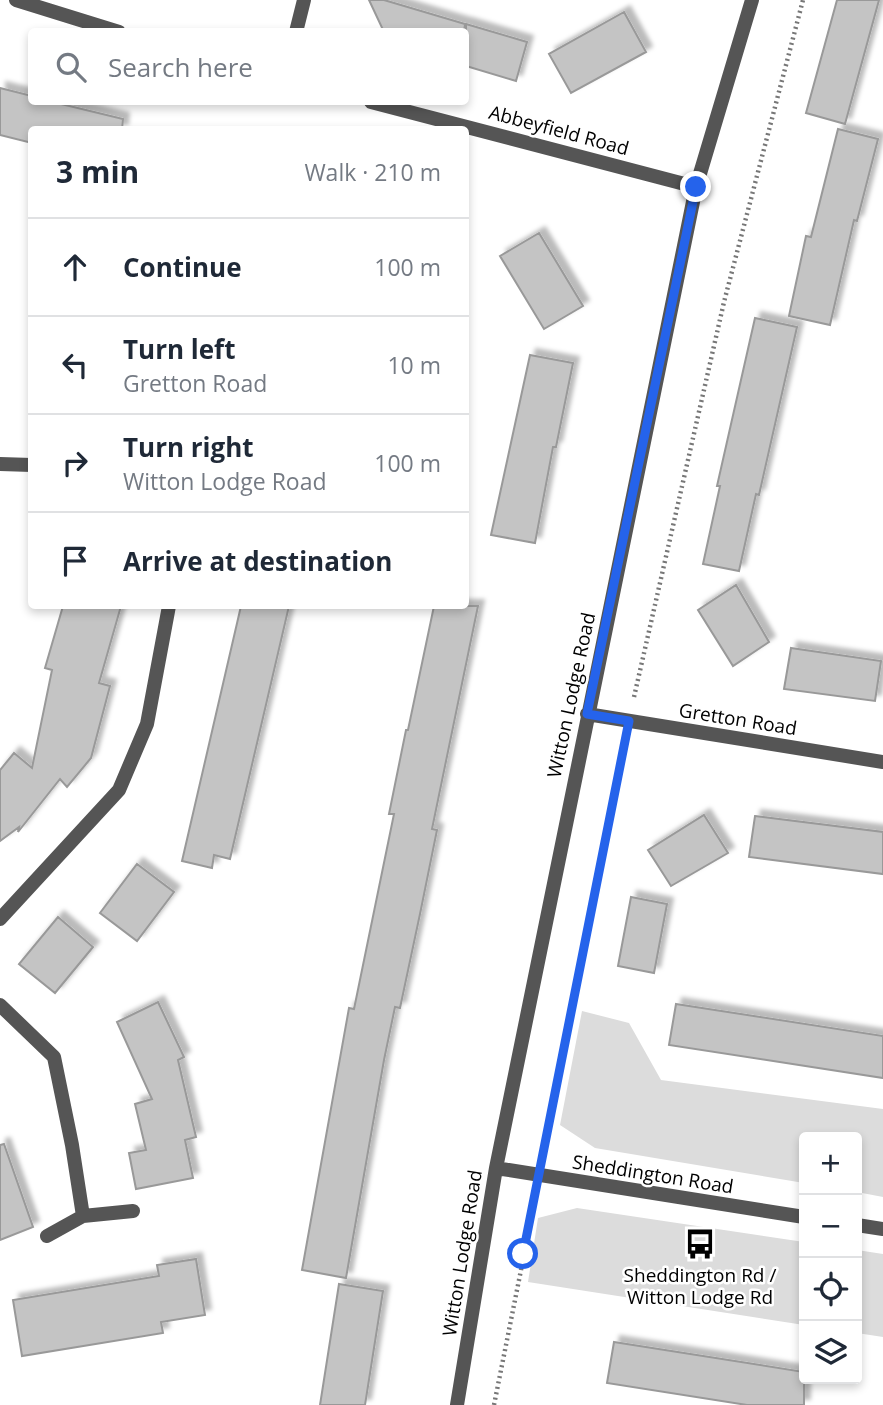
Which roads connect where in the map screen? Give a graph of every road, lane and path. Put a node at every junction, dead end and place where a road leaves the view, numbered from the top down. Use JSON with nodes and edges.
{"nodes":[{"id":1,"x":16,"y":0,"type":"edge"},
{"id":2,"x":304,"y":0,"type":"edge"},
{"id":3,"x":752,"y":0,"type":"edge"},
{"id":4,"x":803,"y":0,"type":"edge"},
{"id":5,"x":106,"y":28,"type":"edge"},
{"id":6,"x":297,"y":28,"type":"edge"},
{"id":7,"x":382,"y":105,"type":"edge"},
{"id":8,"x":462,"y":126,"type":"edge"},
{"id":9,"x":469,"y":128,"type":"edge"},
{"id":10,"x":696,"y":187,"type":"junction"},
{"id":11,"x":0,"y":464,"type":"edge"},
{"id":12,"x":28,"y":466,"type":"edge"},
{"id":13,"x":168,"y":609,"type":"edge"},
{"id":14,"x":587,"y":714,"type":"junction"},
{"id":15,"x":629,"y":721,"type":"junction"},
{"id":16,"x":883,"y":762,"type":"edge"},
{"id":17,"x":0,"y":919,"type":"edge"},
{"id":18,"x":0,"y":1005,"type":"edge"},
{"id":19,"x":496,"y":1168,"type":"junction"},
{"id":20,"x":540,"y":1176,"type":"junction"},
{"id":21,"x":133,"y":1211,"type":"dead end"},
{"id":22,"x":83,"y":1216,"type":"junction"},
{"id":23,"x":799,"y":1216,"type":"edge"},
{"id":24,"x":862,"y":1226,"type":"edge"},
{"id":25,"x":883,"y":1229,"type":"edge"},
{"id":26,"x":47,"y":1236,"type":"dead end"},
{"id":27,"x":457,"y":1405,"type":"edge"},
{"id":28,"x":494,"y":1405,"type":"edge"}],
"edges":[{"from":1,"to":5,"type":"street"},
{"from":2,"to":6,"type":"street"},
{"from":3,"to":10,"type":"street","name":"Witton Lodge Road"},
{"from":4,"to":15,"type":"path"},
{"from":7,"to":8,"type":"street","name":"Abbeyfield Road"},
{"from":9,"to":10,"type":"street","name":"Abbeyfield Road"},
{"from":10,"to":14,"type":"street","name":"Witton Lodge Road"},
{"from":11,"to":12,"type":"street"},
{"from":13,"to":17,"type":"street"},
{"from":14,"to":15,"type":"street","name":"Gretton Road"},
{"from":14,"to":19,"type":"street","name":"Witton Lodge Road"},
{"from":15,"to":16,"type":"street","name":"Gretton Road"},
{"from":15,"to":20,"type":"path"},
{"from":18,"to":22,"type":"street"},
{"from":19,"to":20,"type":"street","name":"Sheddington Road"},
{"from":19,"to":27,"type":"street","name":"Witton Lodge Road"},
{"from":20,"to":23,"type":"street","name":"Sheddington Road"},
{"from":20,"to":28,"type":"path"},
{"from":21,"to":22,"type":"street"},
{"from":22,"to":26,"type":"street"},
{"from":24,"to":25,"type":"street"}]}
